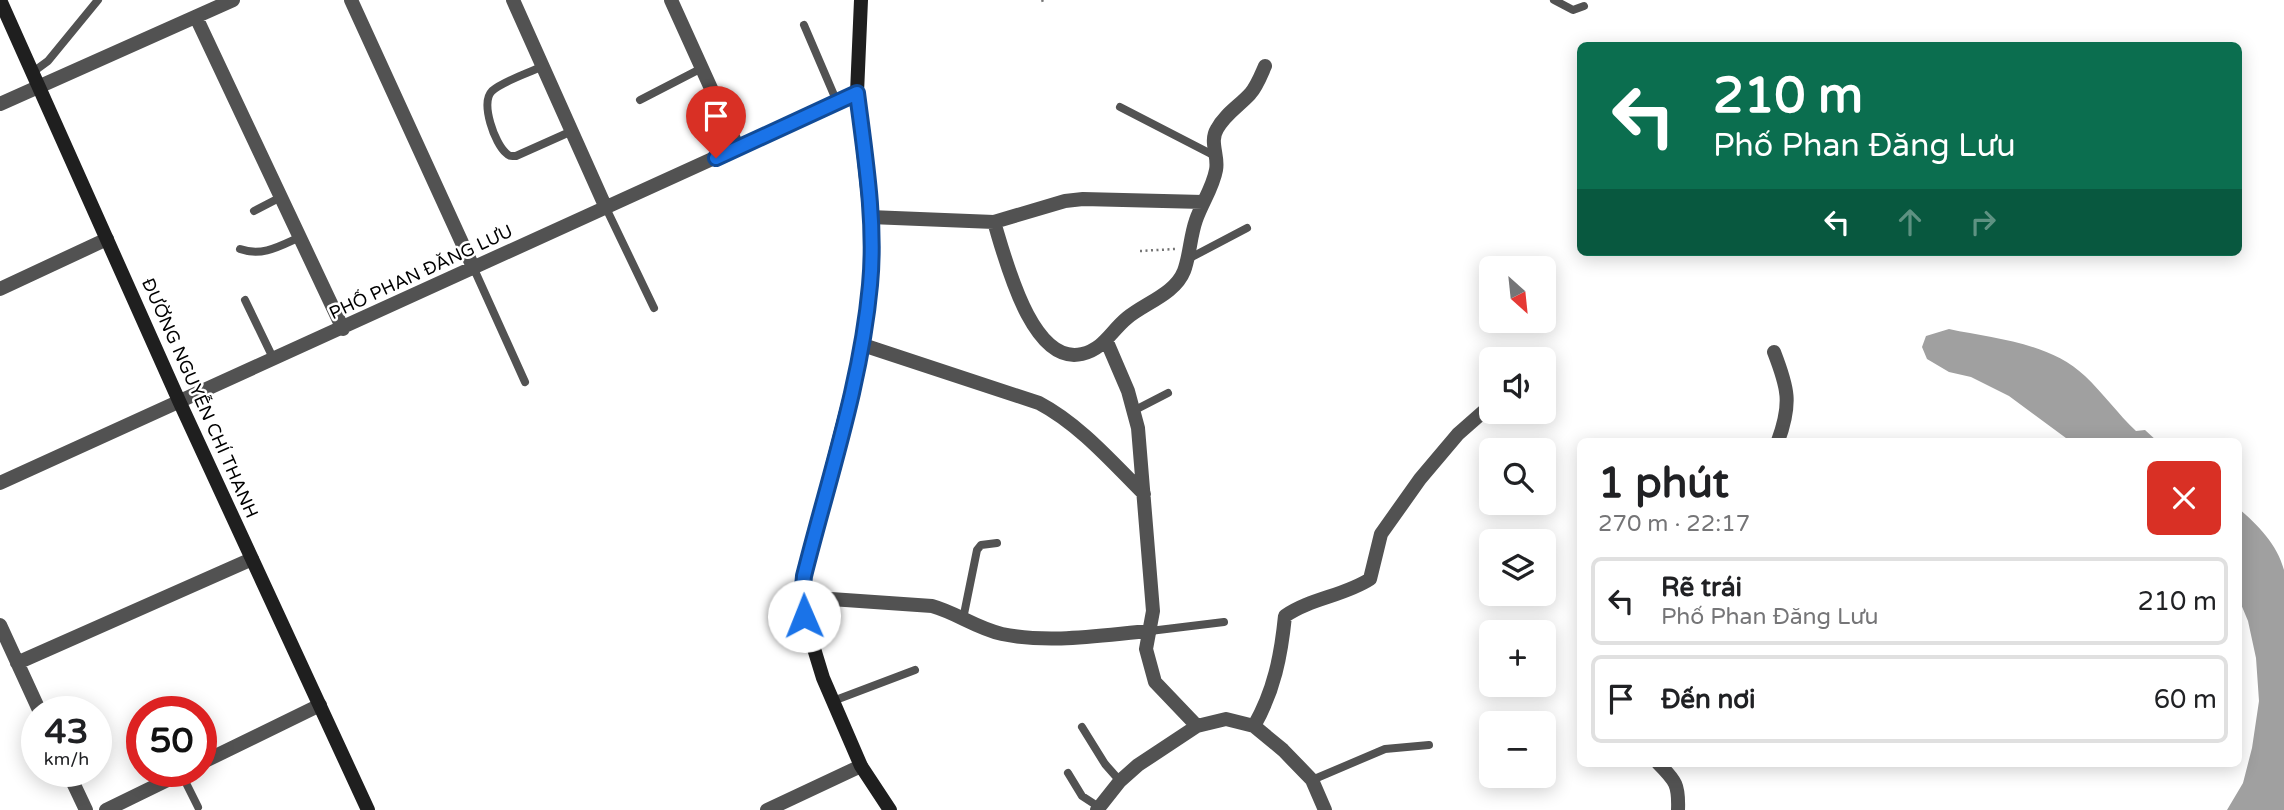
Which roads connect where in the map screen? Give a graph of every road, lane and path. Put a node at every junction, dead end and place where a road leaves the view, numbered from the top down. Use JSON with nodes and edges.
{"nodes":[{"id":1,"x":1,"y":0,"type":"edge"},
{"id":2,"x":99,"y":0,"type":"edge"},
{"id":3,"x":233,"y":0,"type":"edge"},
{"id":4,"x":351,"y":0,"type":"edge"},
{"id":5,"x":513,"y":0,"type":"edge"},
{"id":6,"x":671,"y":0,"type":"edge"},
{"id":7,"x":861,"y":0,"type":"edge"},
{"id":8,"x":1554,"y":0,"type":"edge"},
{"id":9,"x":1584,"y":6,"type":"dead end"},
{"id":10,"x":197,"y":16,"type":"junction"},
{"id":11,"x":804,"y":26,"type":"dead end"},
{"id":12,"x":543,"y":66,"type":"junction"},
{"id":13,"x":1265,"y":66,"type":"dead end"},
{"id":14,"x":702,"y":68,"type":"junction"},
{"id":15,"x":33,"y":72,"type":"junction"},
{"id":16,"x":40,"y":87,"type":"junction"},
{"id":17,"x":857,"y":93,"type":"junction"},
{"id":18,"x":640,"y":100,"type":"dead end"},
{"id":19,"x":2,"y":101,"type":"edge"},
{"id":20,"x":837,"y":102,"type":"junction"},
{"id":21,"x":1121,"y":107,"type":"dead end"},
{"id":22,"x":572,"y":131,"type":"junction"},
{"id":23,"x":738,"y":148,"type":"junction"},
{"id":24,"x":1217,"y":157,"type":"junction"},
{"id":25,"x":281,"y":197,"type":"junction"},
{"id":26,"x":1203,"y":202,"type":"junction"},
{"id":27,"x":606,"y":208,"type":"junction"},
{"id":28,"x":254,"y":211,"type":"dead end"},
{"id":29,"x":870,"y":217,"type":"junction"},
{"id":30,"x":994,"y":222,"type":"junction"},
{"id":31,"x":1247,"y":228,"type":"dead end"},
{"id":32,"x":300,"y":237,"type":"junction"},
{"id":33,"x":107,"y":239,"type":"junction"},
{"id":34,"x":240,"y":249,"type":"dead end"},
{"id":35,"x":1140,"y":251,"type":"dead end"},
{"id":36,"x":1188,"y":254,"type":"junction"},
{"id":37,"x":474,"y":269,"type":"junction"},
{"id":38,"x":0,"y":289,"type":"edge"},
{"id":39,"x":245,"y":300,"type":"dead end"},
{"id":40,"x":654,"y":308,"type":"dead end"},
{"id":41,"x":343,"y":328,"type":"junction"},
{"id":42,"x":1107,"y":342,"type":"junction"},
{"id":43,"x":863,"y":345,"type":"junction"},
{"id":44,"x":1774,"y":352,"type":"dead end"},
{"id":45,"x":274,"y":360,"type":"junction"},
{"id":46,"x":525,"y":382,"type":"dead end"},
{"id":47,"x":1168,"y":393,"type":"dead end"},
{"id":48,"x":180,"y":403,"type":"junction"},
{"id":49,"x":1135,"y":410,"type":"junction"},
{"id":50,"x":1479,"y":416,"type":"edge"},
{"id":51,"x":1779,"y":438,"type":"edge"},
{"id":52,"x":0,"y":483,"type":"edge"},
{"id":53,"x":1144,"y":494,"type":"junction"},
{"id":54,"x":997,"y":543,"type":"dead end"},
{"id":55,"x":252,"y":559,"type":"junction"},
{"id":56,"x":802,"y":597,"type":"junction"},
{"id":57,"x":963,"y":619,"type":"junction"},
{"id":58,"x":1224,"y":622,"type":"dead end"},
{"id":59,"x":0,"y":625,"type":"edge"},
{"id":60,"x":1150,"y":631,"type":"junction"},
{"id":61,"x":18,"y":663,"type":"junction"},
{"id":62,"x":915,"y":670,"type":"dead end"},
{"id":63,"x":33,"y":696,"type":"edge"},
{"id":64,"x":833,"y":701,"type":"junction"},
{"id":65,"x":320,"y":705,"type":"junction"},
{"id":66,"x":1082,"y":726,"type":"dead end"},
{"id":67,"x":1196,"y":726,"type":"junction"},
{"id":68,"x":1254,"y":726,"type":"junction"},
{"id":69,"x":1429,"y":745,"type":"dead end"},
{"id":70,"x":217,"y":755,"type":"edge"},
{"id":71,"x":861,"y":766,"type":"junction"},
{"id":72,"x":1662,"y":767,"type":"edge"},
{"id":73,"x":1068,"y":773,"type":"dead end"},
{"id":74,"x":1312,"y":780,"type":"junction"},
{"id":75,"x":1120,"y":781,"type":"junction"},
{"id":76,"x":75,"y":787,"type":"edge"},
{"id":77,"x":153,"y":787,"type":"edge"},
{"id":78,"x":189,"y":787,"type":"edge"},
{"id":79,"x":198,"y":807,"type":"dead end"},
{"id":80,"x":1098,"y":809,"type":"edge"},
{"id":81,"x":86,"y":810,"type":"edge"},
{"id":82,"x":106,"y":810,"type":"edge"},
{"id":83,"x":368,"y":810,"type":"edge"},
{"id":84,"x":767,"y":810,"type":"edge"},
{"id":85,"x":890,"y":810,"type":"edge"},
{"id":86,"x":1325,"y":810,"type":"edge"},
{"id":87,"x":1678,"y":810,"type":"edge"}],
"edges":[{"from":1,"to":15,"type":"street","name":"ĐƯỜNG NGUYỄN CHÍ THANH"},
{"from":2,"to":15,"type":"lane"},
{"from":3,"to":10,"type":"street"},
{"from":4,"to":37,"type":"street"},
{"from":5,"to":12,"type":"street"},
{"from":6,"to":14,"type":"street"},
{"from":7,"to":17,"type":"street"},
{"from":8,"to":9,"type":"lane"},
{"from":10,"to":16,"type":"street"},
{"from":10,"to":25,"type":"street"},
{"from":11,"to":20,"type":"lane"},
{"from":12,"to":22,"type":"street"},
{"from":12,"to":22,"type":"lane"},
{"from":13,"to":24,"type":"street"},
{"from":14,"to":18,"type":"lane"},
{"from":14,"to":23,"type":"street"},
{"from":15,"to":16,"type":"street","name":"ĐƯỜNG NGUYỄN CHÍ THANH"},
{"from":16,"to":19,"type":"street"},
{"from":16,"to":33,"type":"street","name":"ĐƯỜNG NGUYỄN CHÍ THANH"},
{"from":17,"to":20,"type":"street","name":"PHỐ PHAN ĐĂNG LƯU"},
{"from":17,"to":29,"type":"street"},
{"from":20,"to":23,"type":"street","name":"PHỐ PHAN ĐĂNG LƯU"},
{"from":21,"to":24,"type":"lane"},
{"from":22,"to":27,"type":"street"},
{"from":23,"to":27,"type":"street","name":"PHỐ PHAN ĐĂNG LƯU"},
{"from":24,"to":26,"type":"street"},
{"from":25,"to":28,"type":"lane"},
{"from":25,"to":32,"type":"street"},
{"from":26,"to":30,"type":"street"},
{"from":26,"to":36,"type":"street"},
{"from":27,"to":37,"type":"street","name":"PHỐ PHAN ĐĂNG LƯU"},
{"from":27,"to":40,"type":"lane"},
{"from":29,"to":30,"type":"street"},
{"from":29,"to":43,"type":"street"},
{"from":30,"to":42,"type":"street"},
{"from":31,"to":36,"type":"lane"},
{"from":32,"to":34,"type":"lane"},
{"from":32,"to":41,"type":"street"},
{"from":33,"to":38,"type":"street"},
{"from":33,"to":48,"type":"street","name":"ĐƯỜNG NGUYỄN CHÍ THANH"},
{"from":35,"to":36,"type":"path"},
{"from":36,"to":42,"type":"street"},
{"from":37,"to":41,"type":"street","name":"PHỐ PHAN ĐĂNG LƯU"},
{"from":37,"to":46,"type":"lane"},
{"from":39,"to":45,"type":"lane"},
{"from":41,"to":45,"type":"street","name":"PHỐ PHAN ĐĂNG LƯU"},
{"from":42,"to":49,"type":"street"},
{"from":43,"to":53,"type":"street"},
{"from":43,"to":56,"type":"street"},
{"from":44,"to":51,"type":"street"},
{"from":45,"to":48,"type":"street","name":"PHỐ PHAN ĐĂNG LƯU"},
{"from":47,"to":49,"type":"lane"},
{"from":48,"to":52,"type":"street","name":"PHỐ PHAN ĐĂNG LƯU"},
{"from":48,"to":55,"type":"street","name":"ĐƯỜNG NGUYỄN CHÍ THANH"},
{"from":49,"to":53,"type":"street"},
{"from":50,"to":68,"type":"street"},
{"from":53,"to":60,"type":"street"},
{"from":54,"to":57,"type":"lane"},
{"from":55,"to":61,"type":"street"},
{"from":55,"to":65,"type":"street","name":"ĐƯỜNG NGUYỄN CHÍ THANH"},
{"from":56,"to":57,"type":"street"},
{"from":56,"to":64,"type":"street"},
{"from":57,"to":60,"type":"street"},
{"from":58,"to":60,"type":"lane"},
{"from":59,"to":61,"type":"street"},
{"from":60,"to":67,"type":"street"},
{"from":61,"to":63,"type":"street"},
{"from":62,"to":64,"type":"lane"},
{"from":64,"to":71,"type":"street"},
{"from":65,"to":70,"type":"street"},
{"from":65,"to":83,"type":"street","name":"ĐƯỜNG NGUYỄN CHÍ THANH"},
{"from":66,"to":75,"type":"lane"},
{"from":67,"to":68,"type":"street"},
{"from":67,"to":75,"type":"street"},
{"from":68,"to":74,"type":"street"},
{"from":69,"to":74,"type":"lane"},
{"from":71,"to":84,"type":"street"},
{"from":71,"to":85,"type":"street"},
{"from":72,"to":87,"type":"street"},
{"from":73,"to":80,"type":"lane"},
{"from":74,"to":86,"type":"street"},
{"from":75,"to":80,"type":"street"},
{"from":76,"to":81,"type":"street"},
{"from":77,"to":82,"type":"street"},
{"from":78,"to":79,"type":"lane"}]}
